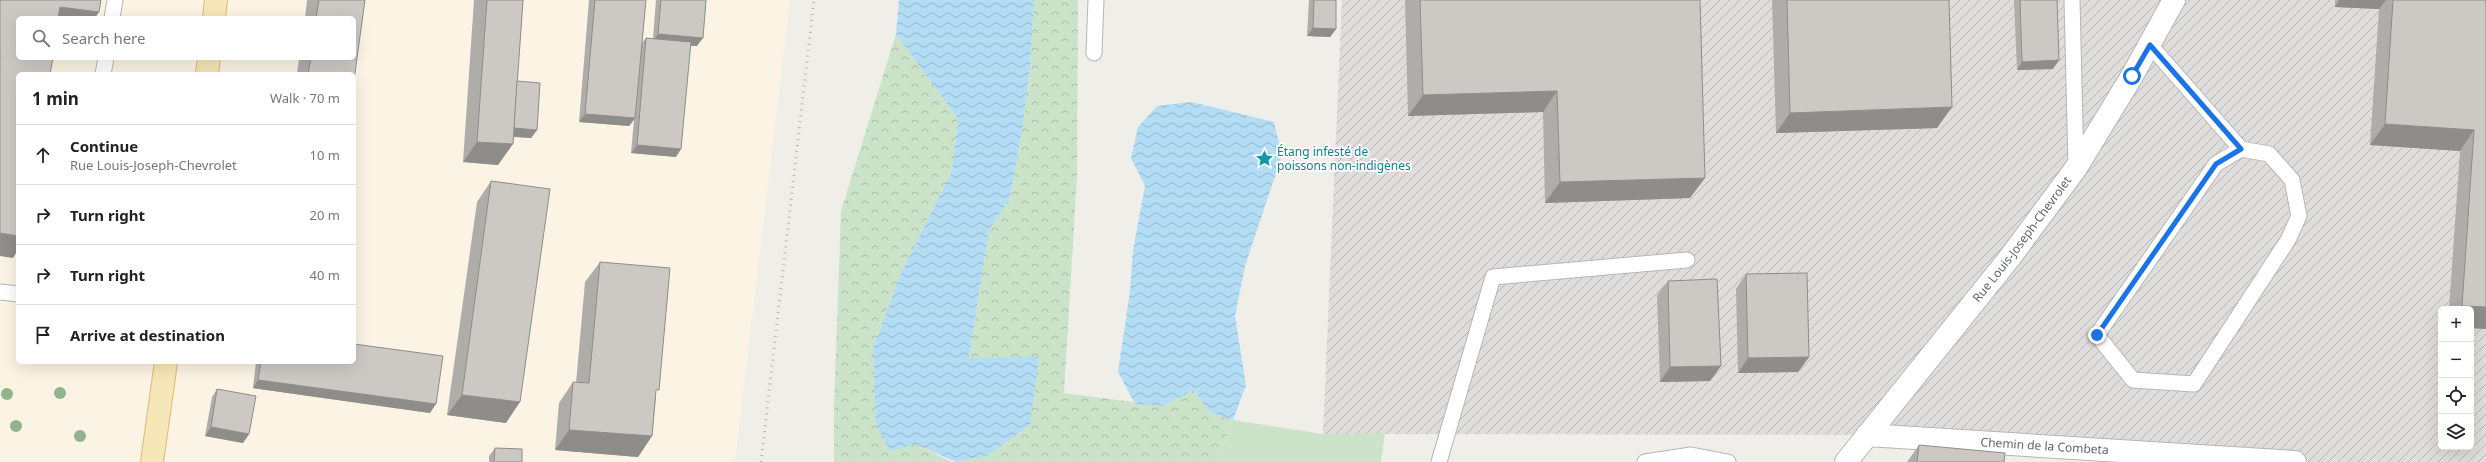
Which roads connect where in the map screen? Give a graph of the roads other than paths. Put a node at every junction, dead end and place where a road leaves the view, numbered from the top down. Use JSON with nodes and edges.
{"nodes":[{"id":1,"x":115,"y":0,"type":"edge"},
{"id":2,"x":216,"y":0,"type":"edge"},
{"id":3,"x":1096,"y":0,"type":"edge"},
{"id":4,"x":2072,"y":0,"type":"edge"},
{"id":5,"x":2174,"y":0,"type":"edge"},
{"id":6,"x":112,"y":16,"type":"edge"},
{"id":7,"x":214,"y":16,"type":"edge"},
{"id":8,"x":2150,"y":45,"type":"junction"},
{"id":9,"x":1094,"y":53,"type":"dead end"},
{"id":10,"x":106,"y":60,"type":"edge"},
{"id":11,"x":209,"y":60,"type":"edge"},
{"id":12,"x":103,"y":72,"type":"edge"},
{"id":13,"x":207,"y":72,"type":"edge"},
{"id":14,"x":2241,"y":149,"type":"junction"},
{"id":15,"x":2076,"y":168,"type":"junction"},
{"id":16,"x":1687,"y":260,"type":"dead end"},
{"id":17,"x":0,"y":292,"type":"edge"},
{"id":18,"x":16,"y":294,"type":"edge"},
{"id":19,"x":166,"y":364,"type":"edge"},
{"id":20,"x":1867,"y":435,"type":"junction"},
{"id":21,"x":154,"y":462,"type":"edge"},
{"id":22,"x":1439,"y":462,"type":"edge"},
{"id":23,"x":1645,"y":462,"type":"edge"},
{"id":24,"x":1728,"y":462,"type":"edge"},
{"id":25,"x":1846,"y":462,"type":"edge"},
{"id":26,"x":2295,"y":462,"type":"edge"}],
"edges":[{"from":1,"to":6,"type":"lane"},
{"from":2,"to":7,"type":"main road"},
{"from":3,"to":9,"type":"lane"},
{"from":4,"to":15,"type":"lane"},
{"from":5,"to":8,"type":"main road","name":"Rue Louis-Joseph-Chevrolet"},
{"from":8,"to":14,"type":"lane"},
{"from":8,"to":15,"type":"main road","name":"Rue Louis-Joseph-Chevrolet"},
{"from":10,"to":12,"type":"lane"},
{"from":11,"to":13,"type":"main road"},
{"from":14,"to":14,"type":"lane"},
{"from":15,"to":20,"type":"main road","name":"Rue Louis-Joseph-Chevrolet"},
{"from":16,"to":22,"type":"lane"},
{"from":17,"to":18,"type":"lane"},
{"from":19,"to":21,"type":"main road"},
{"from":20,"to":25,"type":"main road","name":"Rue Louis-Joseph-Chevrolet"},
{"from":20,"to":26,"type":"main road","name":"Chemin de la Combeta"},
{"from":23,"to":24,"type":"lane"}]}
